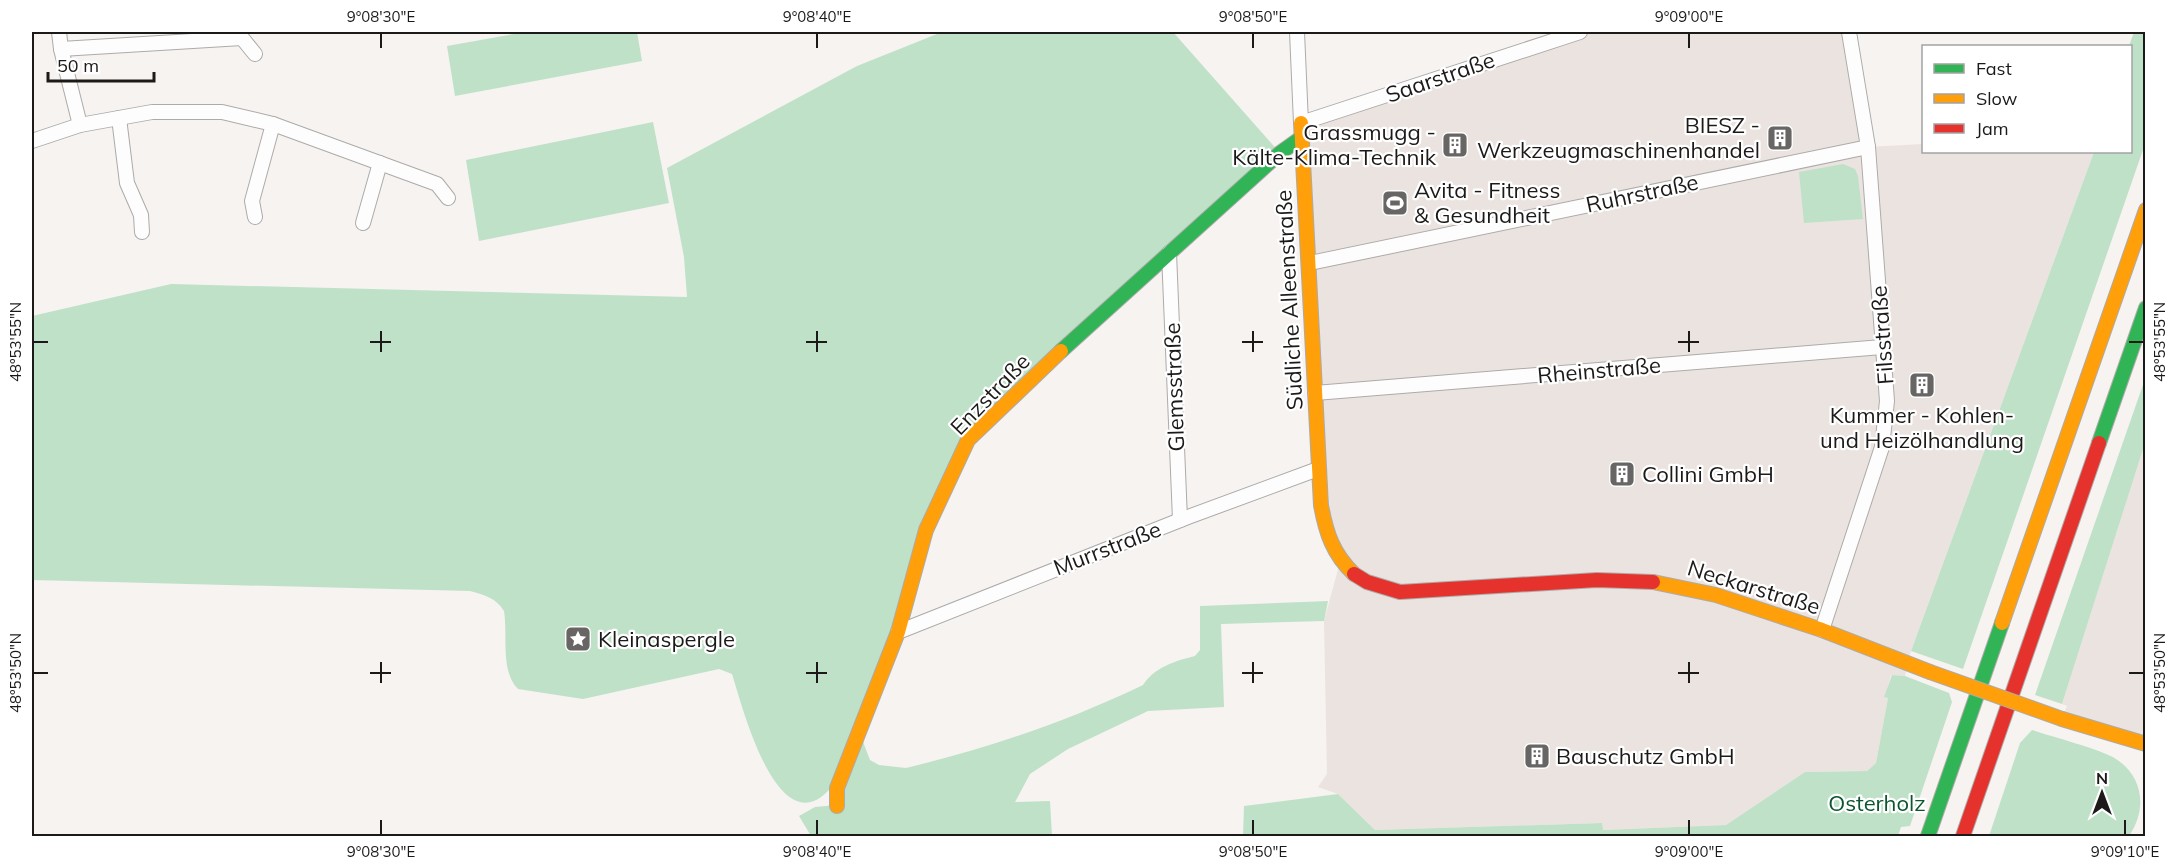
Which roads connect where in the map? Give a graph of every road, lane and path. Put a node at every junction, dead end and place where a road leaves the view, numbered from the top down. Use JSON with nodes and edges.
{"nodes":[{"id":1,"x":59,"y":32,"type":"edge"},
{"id":2,"x":1297,"y":32,"type":"edge"},
{"id":3,"x":1580,"y":32,"type":"edge"},
{"id":4,"x":1849,"y":32,"type":"edge"},
{"id":5,"x":61,"y":49,"type":"junction"},
{"id":6,"x":255,"y":54,"type":"dead end"},
{"id":7,"x":119,"y":117,"type":"junction"},
{"id":8,"x":273,"y":124,"type":"junction"},
{"id":9,"x":80,"y":125,"type":"junction"},
{"id":10,"x":1301,"y":131,"type":"junction"},
{"id":11,"x":32,"y":141,"type":"edge"},
{"id":12,"x":1868,"y":147,"type":"junction"},
{"id":13,"x":380,"y":163,"type":"junction"},
{"id":14,"x":448,"y":198,"type":"dead end"},
{"id":15,"x":2145,"y":210,"type":"edge"},
{"id":16,"x":255,"y":217,"type":"dead end"},
{"id":17,"x":363,"y":223,"type":"dead end"},
{"id":18,"x":142,"y":232,"type":"dead end"},
{"id":19,"x":1169,"y":253,"type":"junction"},
{"id":20,"x":1310,"y":263,"type":"junction"},
{"id":21,"x":2145,"y":308,"type":"edge"},
{"id":22,"x":1882,"y":347,"type":"junction"},
{"id":23,"x":1315,"y":393,"type":"junction"},
{"id":24,"x":1318,"y":469,"type":"junction"},
{"id":25,"x":1180,"y":520,"type":"junction"},
{"id":26,"x":1340,"y":562,"type":"joint"},
{"id":27,"x":1822,"y":630,"type":"junction"},
{"id":28,"x":898,"y":632,"type":"junction"},
{"id":29,"x":2145,"y":744,"type":"edge"},
{"id":30,"x":837,"y":806,"type":"dead end"},
{"id":31,"x":1928,"y":837,"type":"edge"},
{"id":32,"x":1963,"y":837,"type":"edge"}],
"edges":[{"from":1,"to":5,"type":"street"},
{"from":2,"to":10,"type":"street","name":"Südliche Alleenstraße"},
{"from":3,"to":10,"type":"street","name":"Saarstraße"},
{"from":4,"to":12,"type":"street","name":"Filsstraße"},
{"from":5,"to":6,"type":"street"},
{"from":5,"to":9,"type":"street"},
{"from":7,"to":8,"type":"street"},
{"from":7,"to":9,"type":"street"},
{"from":7,"to":18,"type":"street"},
{"from":8,"to":13,"type":"street"},
{"from":8,"to":16,"type":"street"},
{"from":9,"to":11,"type":"street"},
{"from":10,"to":19,"type":"main road","name":"Enzstraße"},
{"from":10,"to":20,"type":"main road","name":"Südliche Alleenstraße"},
{"from":12,"to":20,"type":"street","name":"Ruhrstraße"},
{"from":12,"to":22,"type":"street","name":"Filsstraße"},
{"from":13,"to":14,"type":"street"},
{"from":13,"to":17,"type":"street"},
{"from":15,"to":31,"type":"main road"},
{"from":19,"to":25,"type":"street","name":"Glemsstraße"},
{"from":19,"to":28,"type":"main road","name":"Enzstraße"},
{"from":20,"to":23,"type":"main road","name":"Südliche Alleenstraße"},
{"from":21,"to":32,"type":"main road"},
{"from":22,"to":23,"type":"street","name":"Rheinstraße"},
{"from":22,"to":27,"type":"street","name":"Filsstraße"},
{"from":23,"to":24,"type":"main road","name":"Südliche Alleenstraße"},
{"from":24,"to":25,"type":"street","name":"Murrstraße"},
{"from":24,"to":26,"type":"main road","name":"Südliche Alleenstraße"},
{"from":25,"to":28,"type":"street","name":"Murrstraße"},
{"from":26,"to":27,"type":"main road","name":"Neckarstraße"},
{"from":27,"to":29,"type":"main road","name":"Neckarstraße","bridge":true},
{"from":28,"to":30,"type":"main road","name":"Enzstraße"}]}
